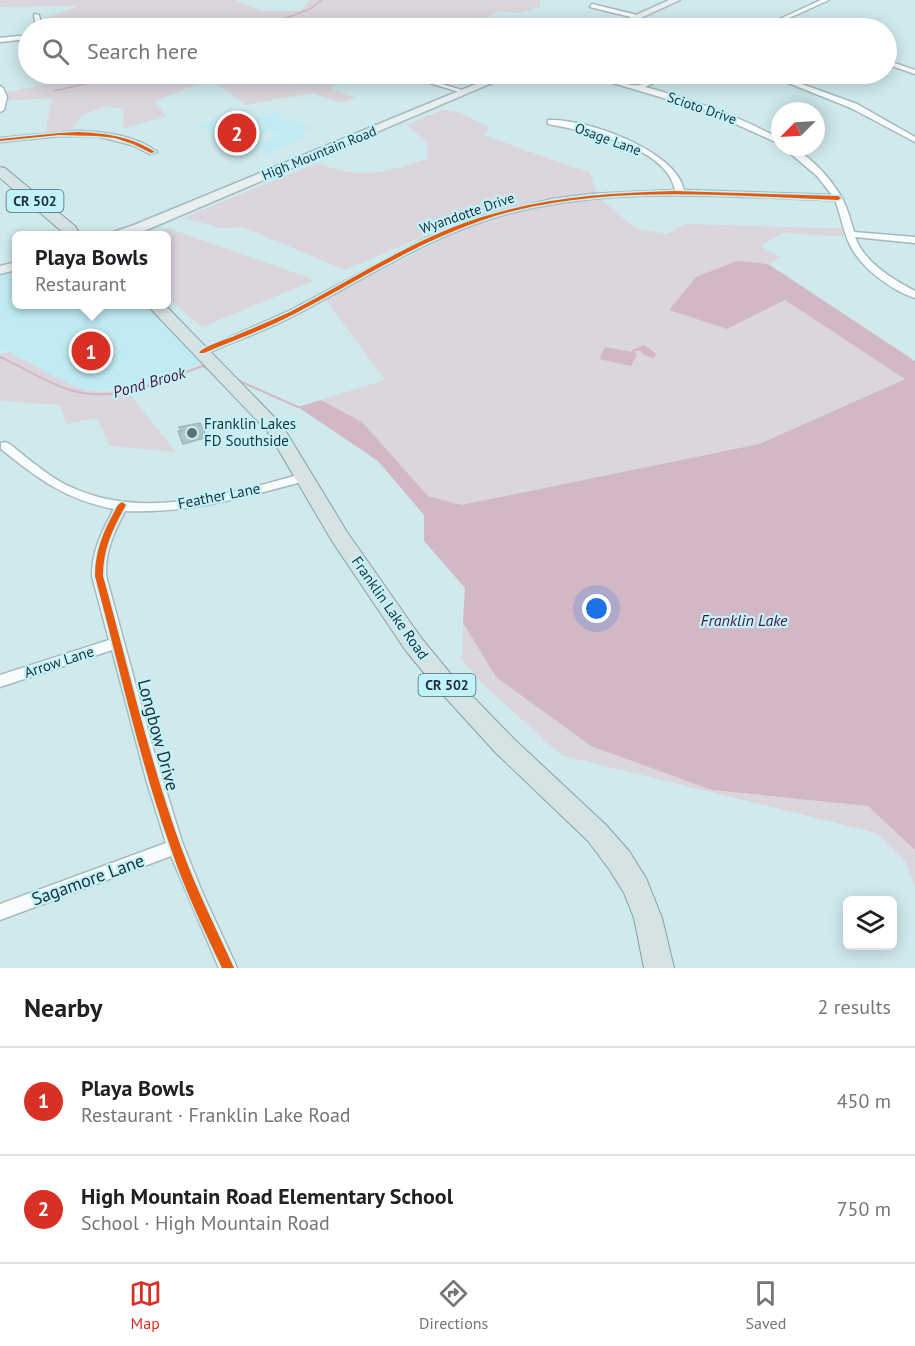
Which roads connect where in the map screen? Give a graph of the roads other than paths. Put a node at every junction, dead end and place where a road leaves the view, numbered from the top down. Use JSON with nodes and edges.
{"nodes":[{"id":1,"x":676,"y":0,"type":"edge"},
{"id":2,"x":826,"y":0,"type":"edge"},
{"id":3,"x":592,"y":6,"type":"dead end"},
{"id":4,"x":36,"y":15,"type":"dead end"},
{"id":5,"x":639,"y":16,"type":"junction"},
{"id":6,"x":37,"y":18,"type":"edge"},
{"id":7,"x":634,"y":18,"type":"edge"},
{"id":8,"x":786,"y":18,"type":"edge"},
{"id":9,"x":18,"y":38,"type":"edge"},
{"id":10,"x":0,"y":40,"type":"edge"},
{"id":11,"x":897,"y":66,"type":"edge"},
{"id":12,"x":915,"y":72,"type":"edge"},
{"id":13,"x":437,"y":84,"type":"edge"},
{"id":14,"x":484,"y":84,"type":"edge"},
{"id":15,"x":622,"y":84,"type":"edge"},
{"id":16,"x":646,"y":84,"type":"edge"},
{"id":17,"x":796,"y":84,"type":"edge"},
{"id":18,"x":0,"y":88,"type":"edge"},
{"id":19,"x":637,"y":88,"type":"junction"},
{"id":20,"x":465,"y":92,"type":"junction"},
{"id":21,"x":0,"y":110,"type":"edge"},
{"id":22,"x":551,"y":122,"type":"dead end"},
{"id":23,"x":771,"y":137,"type":"edge"},
{"id":24,"x":0,"y":140,"type":"edge"},
{"id":25,"x":915,"y":140,"type":"edge"},
{"id":26,"x":153,"y":152,"type":"dead end"},
{"id":27,"x":798,"y":156,"type":"edge"},
{"id":28,"x":0,"y":171,"type":"edge"},
{"id":29,"x":680,"y":193,"type":"junction"},
{"id":30,"x":838,"y":198,"type":"junction"},
{"id":31,"x":71,"y":231,"type":"edge"},
{"id":32,"x":131,"y":231,"type":"edge"},
{"id":33,"x":850,"y":234,"type":"junction"},
{"id":34,"x":915,"y":240,"type":"edge"},
{"id":35,"x":915,"y":295,"type":"edge"},
{"id":36,"x":159,"y":309,"type":"edge"},
{"id":37,"x":202,"y":352,"type":"junction"},
{"id":38,"x":4,"y":446,"type":"dead end"},
{"id":39,"x":305,"y":477,"type":"junction"},
{"id":40,"x":122,"y":505,"type":"junction"},
{"id":41,"x":118,"y":643,"type":"junction"},
{"id":42,"x":0,"y":681,"type":"edge"},
{"id":43,"x":176,"y":848,"type":"junction"},
{"id":44,"x":0,"y":912,"type":"edge"},
{"id":45,"x":228,"y":968,"type":"edge"},
{"id":46,"x":659,"y":968,"type":"edge"}],
"edges":[{"from":1,"to":5,"type":"main road"},
{"from":2,"to":8,"type":"street"},
{"from":3,"to":5,"type":"street"},
{"from":4,"to":6,"type":"street"},
{"from":5,"to":7,"type":"main road"},
{"from":9,"to":10,"type":"street"},
{"from":11,"to":12,"type":"street"},
{"from":13,"to":20,"type":"street"},
{"from":14,"to":20,"type":"main road","name":"High Mountain Road"},
{"from":15,"to":19,"type":"street","name":"Scioto Drive"},
{"from":16,"to":19,"type":"street"},
{"from":17,"to":25,"type":"street"},
{"from":18,"to":21,"type":"street"},
{"from":19,"to":23,"type":"street","name":"Scioto Drive"},
{"from":20,"to":32,"type":"main road","name":"High Mountain Road"},
{"from":22,"to":29,"type":"street","name":"Osage Lane"},
{"from":24,"to":26,"type":"street"},
{"from":27,"to":30,"type":"street"},
{"from":28,"to":31,"type":"main road","number":"CR 502"},
{"from":29,"to":30,"type":"street","name":"Wyandotte Drive"},
{"from":29,"to":37,"type":"street","name":"Wyandotte Drive"},
{"from":30,"to":33,"type":"street"},
{"from":33,"to":34,"type":"street"},
{"from":33,"to":35,"type":"street"},
{"from":36,"to":37,"type":"main road","name":"Franklin Lake Road","number":"CR 502"},
{"from":37,"to":39,"type":"main road","name":"Franklin Lake Road","number":"CR 502"},
{"from":38,"to":40,"type":"street","name":"Feather Lane"},
{"from":39,"to":40,"type":"street","name":"Feather Lane"},
{"from":39,"to":46,"type":"main road","name":"Franklin Lake Road","number":"CR 502"},
{"from":40,"to":41,"type":"street","name":"Longbow Drive"},
{"from":41,"to":42,"type":"street","name":"Arrow Lane"},
{"from":41,"to":43,"type":"street","name":"Longbow Drive"},
{"from":43,"to":44,"type":"street","name":"Sagamore Lane"},
{"from":43,"to":45,"type":"street","name":"Longbow Drive"}]}
